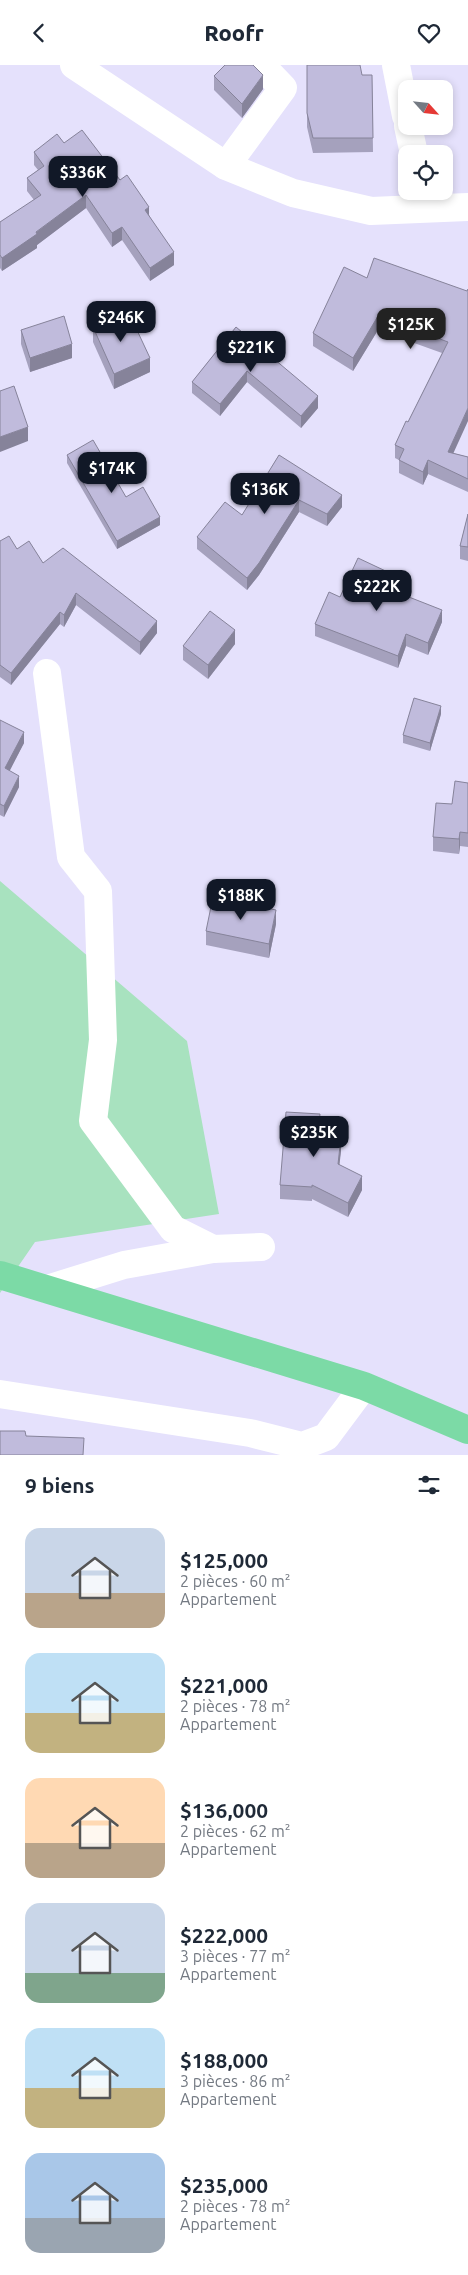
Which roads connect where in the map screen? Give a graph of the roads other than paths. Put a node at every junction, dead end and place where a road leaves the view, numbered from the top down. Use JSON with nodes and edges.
{"nodes":[{"id":1,"x":74,"y":65,"type":"edge"},
{"id":2,"x":261,"y":65,"type":"edge"},
{"id":3,"x":396,"y":65,"type":"edge"},
{"id":4,"x":399,"y":80,"type":"edge"},
{"id":5,"x":226,"y":166,"type":"junction"},
{"id":6,"x":423,"y":200,"type":"edge"},
{"id":7,"x":468,"y":207,"type":"edge"},
{"id":8,"x":48,"y":673,"type":"dead end"},
{"id":9,"x":261,"y":1247,"type":"dead end"},
{"id":10,"x":213,"y":1249,"type":"junction"},
{"id":11,"x":0,"y":1275,"type":"edge"},
{"id":12,"x":47,"y":1289,"type":"junction"},
{"id":13,"x":364,"y":1386,"type":"junction"},
{"id":14,"x":0,"y":1394,"type":"edge"},
{"id":15,"x":468,"y":1430,"type":"edge"}],
"edges":[{"from":1,"to":5,"type":"street"},
{"from":2,"to":5,"type":"street"},
{"from":3,"to":4,"type":"street"},
{"from":5,"to":6,"type":"street"},
{"from":6,"to":7,"type":"street"},
{"from":8,"to":10,"type":"street"},
{"from":9,"to":10,"type":"street"},
{"from":10,"to":12,"type":"street"},
{"from":11,"to":12,"type":"highway"},
{"from":12,"to":13,"type":"highway"},
{"from":13,"to":14,"type":"street"},
{"from":13,"to":15,"type":"highway"}]}
